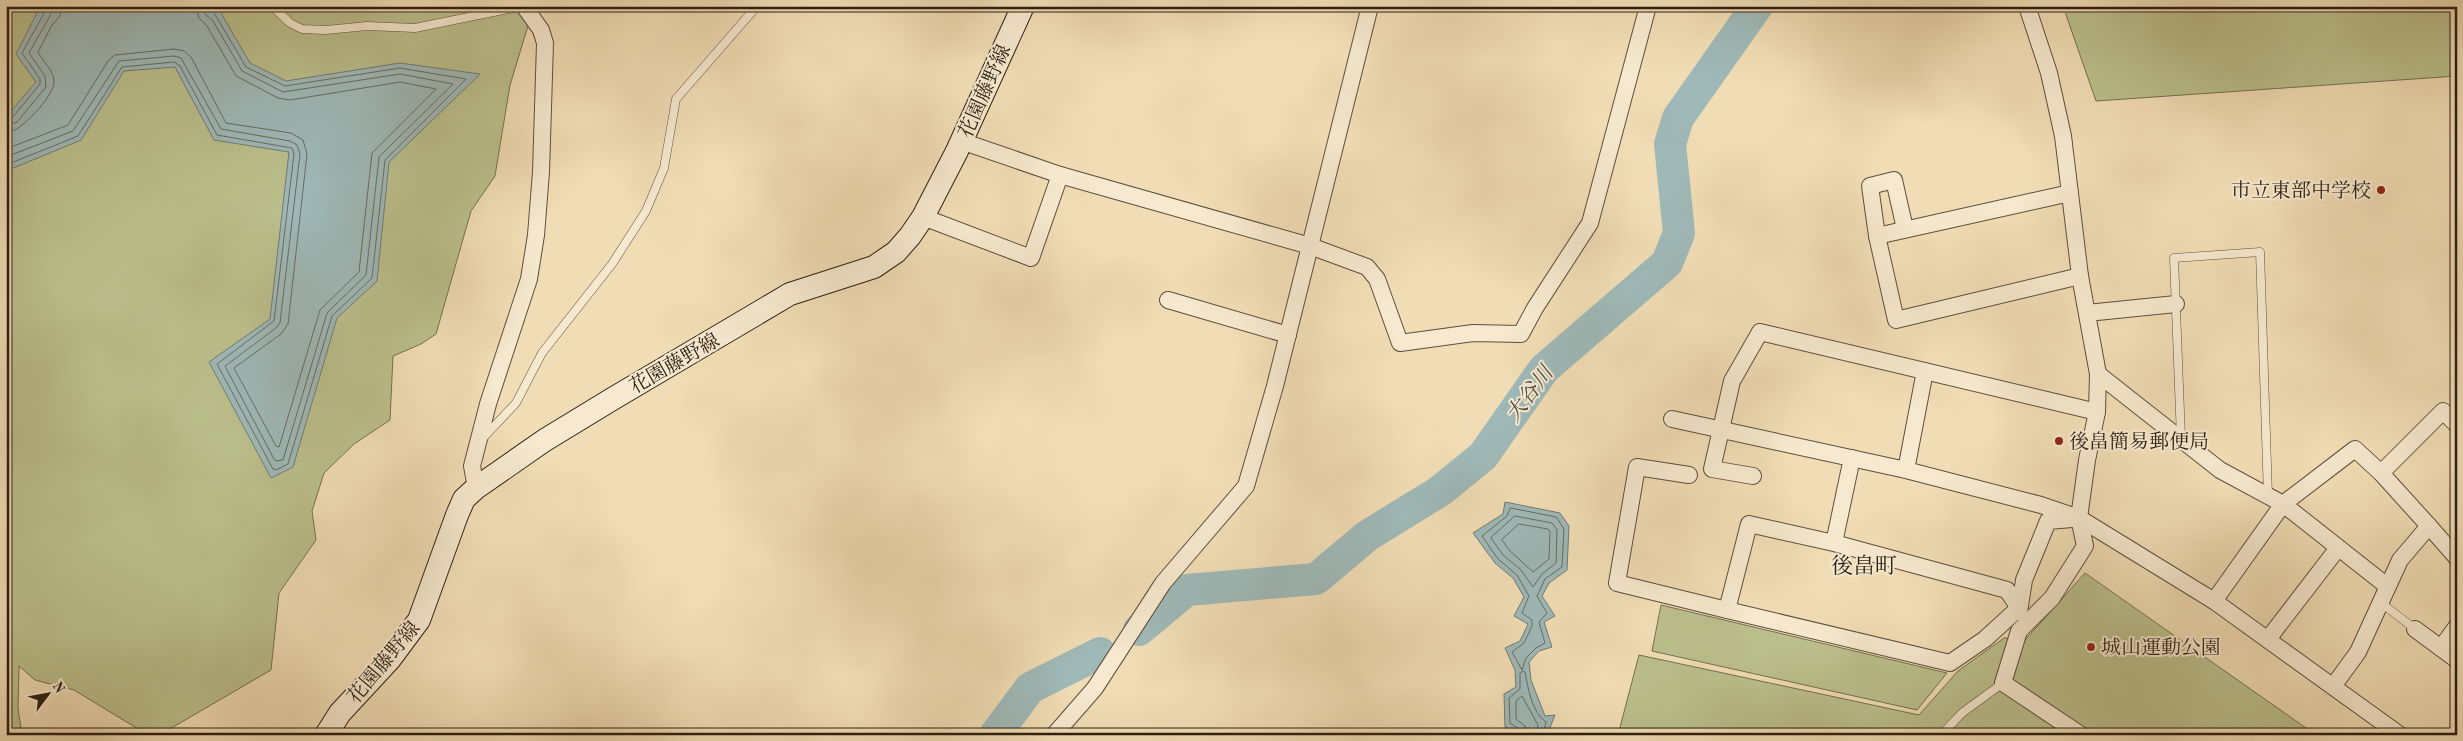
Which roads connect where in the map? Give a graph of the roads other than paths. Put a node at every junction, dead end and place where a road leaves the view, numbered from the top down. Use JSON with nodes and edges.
{"nodes":[{"id":1,"x":272,"y":6,"type":"edge"},
{"id":2,"x":523,"y":6,"type":"edge"},
{"id":3,"x":757,"y":6,"type":"edge"},
{"id":4,"x":1370,"y":6,"type":"edge"},
{"id":5,"x":1648,"y":6,"type":"edge"},
{"id":6,"x":2027,"y":6,"type":"edge"},
{"id":7,"x":1019,"y":8,"type":"edge"},
{"id":8,"x":962,"y":141,"type":"junction"},
{"id":9,"x":1060,"y":175,"type":"junction"},
{"id":10,"x":2070,"y":193,"type":"junction"},
{"id":11,"x":922,"y":217,"type":"junction"},
{"id":12,"x":1905,"y":230,"type":"junction"},
{"id":13,"x":1877,"y":236,"type":"junction"},
{"id":14,"x":1310,"y":246,"type":"junction"},
{"id":15,"x":2080,"y":276,"type":"junction"},
{"id":16,"x":1168,"y":300,"type":"dead end"},
{"id":17,"x":2176,"y":304,"type":"junction"},
{"id":18,"x":2086,"y":313,"type":"junction"},
{"id":19,"x":1288,"y":335,"type":"junction"},
{"id":20,"x":1925,"y":371,"type":"junction"},
{"id":21,"x":2098,"y":374,"type":"junction"},
{"id":22,"x":2097,"y":412,"type":"junction"},
{"id":23,"x":1672,"y":418,"type":"dead end"},
{"id":24,"x":2457,"y":424,"type":"edge"},
{"id":25,"x":1720,"y":429,"type":"junction"},
{"id":26,"x":2181,"y":439,"type":"junction"},
{"id":27,"x":480,"y":441,"type":"junction"},
{"id":28,"x":1852,"y":458,"type":"junction"},
{"id":29,"x":1906,"y":470,"type":"junction"},
{"id":30,"x":2381,"y":473,"type":"junction"},
{"id":31,"x":1689,"y":475,"type":"dead end"},
{"id":32,"x":1753,"y":476,"type":"dead end"},
{"id":33,"x":476,"y":488,"type":"junction"},
{"id":34,"x":2268,"y":496,"type":"junction"},
{"id":35,"x":2283,"y":504,"type":"junction"},
{"id":36,"x":2079,"y":518,"type":"junction"},
{"id":37,"x":2429,"y":526,"type":"junction"},
{"id":38,"x":1834,"y":543,"type":"junction"},
{"id":39,"x":2338,"y":548,"type":"junction"},
{"id":40,"x":2457,"y":558,"type":"edge"},
{"id":41,"x":2387,"y":586,"type":"junction"},
{"id":42,"x":2214,"y":601,"type":"junction"},
{"id":43,"x":2380,"y":602,"type":"junction"},
{"id":44,"x":2019,"y":608,"type":"junction"},
{"id":45,"x":1727,"y":610,"type":"junction"},
{"id":46,"x":2457,"y":626,"type":"edge"},
{"id":47,"x":2415,"y":629,"type":"joint"},
{"id":48,"x":2018,"y":631,"type":"junction"},
{"id":49,"x":2268,"y":639,"type":"junction"},
{"id":50,"x":2441,"y":648,"type":"junction"},
{"id":51,"x":2457,"y":660,"type":"edge"},
{"id":52,"x":2003,"y":682,"type":"junction"},
{"id":53,"x":2334,"y":685,"type":"junction"},
{"id":54,"x":326,"y":735,"type":"edge"},
{"id":55,"x":1054,"y":735,"type":"edge"},
{"id":56,"x":1940,"y":735,"type":"edge"},
{"id":57,"x":2081,"y":735,"type":"edge"},
{"id":58,"x":2400,"y":735,"type":"edge"}],
"edges":[{"from":1,"to":2,"type":"lane"},
{"from":2,"to":27,"type":"street"},
{"from":3,"to":27,"type":"lane"},
{"from":4,"to":14,"type":"street"},
{"from":5,"to":14,"type":"street"},
{"from":6,"to":10,"type":"street"},
{"from":7,"to":8,"type":"main road","name":"花園藤野線"},
{"from":8,"to":9,"type":"street"},
{"from":8,"to":11,"type":"main road","name":"花園藤野線"},
{"from":9,"to":11,"type":"street"},
{"from":9,"to":14,"type":"street"},
{"from":10,"to":12,"type":"street"},
{"from":10,"to":15,"type":"street"},
{"from":11,"to":33,"type":"main road","name":"花園藤野線"},
{"from":12,"to":13,"type":"street"},
{"from":12,"to":13,"type":"street"},
{"from":13,"to":15,"type":"street"},
{"from":14,"to":19,"type":"street"},
{"from":15,"to":18,"type":"street"},
{"from":16,"to":19,"type":"street"},
{"from":17,"to":18,"type":"street"},
{"from":17,"to":26,"type":"lane"},
{"from":17,"to":34,"type":"lane"},
{"from":18,"to":21,"type":"street"},
{"from":19,"to":55,"type":"street"},
{"from":20,"to":22,"type":"street"},
{"from":20,"to":25,"type":"street"},
{"from":20,"to":29,"type":"street"},
{"from":21,"to":22,"type":"street"},
{"from":21,"to":26,"type":"street"},
{"from":22,"to":36,"type":"street"},
{"from":23,"to":25,"type":"street"},
{"from":24,"to":30,"type":"street"},
{"from":25,"to":28,"type":"street"},
{"from":25,"to":32,"type":"street"},
{"from":26,"to":34,"type":"street"},
{"from":27,"to":33,"type":"street"},
{"from":28,"to":29,"type":"street"},
{"from":28,"to":38,"type":"street"},
{"from":29,"to":36,"type":"street"},
{"from":30,"to":35,"type":"street"},
{"from":30,"to":37,"type":"street"},
{"from":31,"to":45,"type":"street"},
{"from":33,"to":54,"type":"main road","name":"花園藤野線"},
{"from":34,"to":35,"type":"street"},
{"from":35,"to":39,"type":"street"},
{"from":35,"to":42,"type":"street"},
{"from":36,"to":42,"type":"street"},
{"from":36,"to":44,"type":"street"},
{"from":36,"to":48,"type":"street"},
{"from":37,"to":40,"type":"street"},
{"from":37,"to":41,"type":"street"},
{"from":38,"to":44,"type":"street"},
{"from":38,"to":45,"type":"street"},
{"from":39,"to":41,"type":"street"},
{"from":39,"to":49,"type":"street"},
{"from":41,"to":43,"type":"street"},
{"from":42,"to":49,"type":"street"},
{"from":43,"to":47,"type":"lane"},
{"from":43,"to":53,"type":"street"},
{"from":44,"to":45,"type":"street"},
{"from":44,"to":48,"type":"street"},
{"from":46,"to":50,"type":"street"},
{"from":47,"to":50,"type":"street"},
{"from":48,"to":52,"type":"street"},
{"from":49,"to":53,"type":"street"},
{"from":50,"to":51,"type":"street"},
{"from":52,"to":56,"type":"lane"},
{"from":52,"to":57,"type":"street"},
{"from":53,"to":58,"type":"street"}]}
